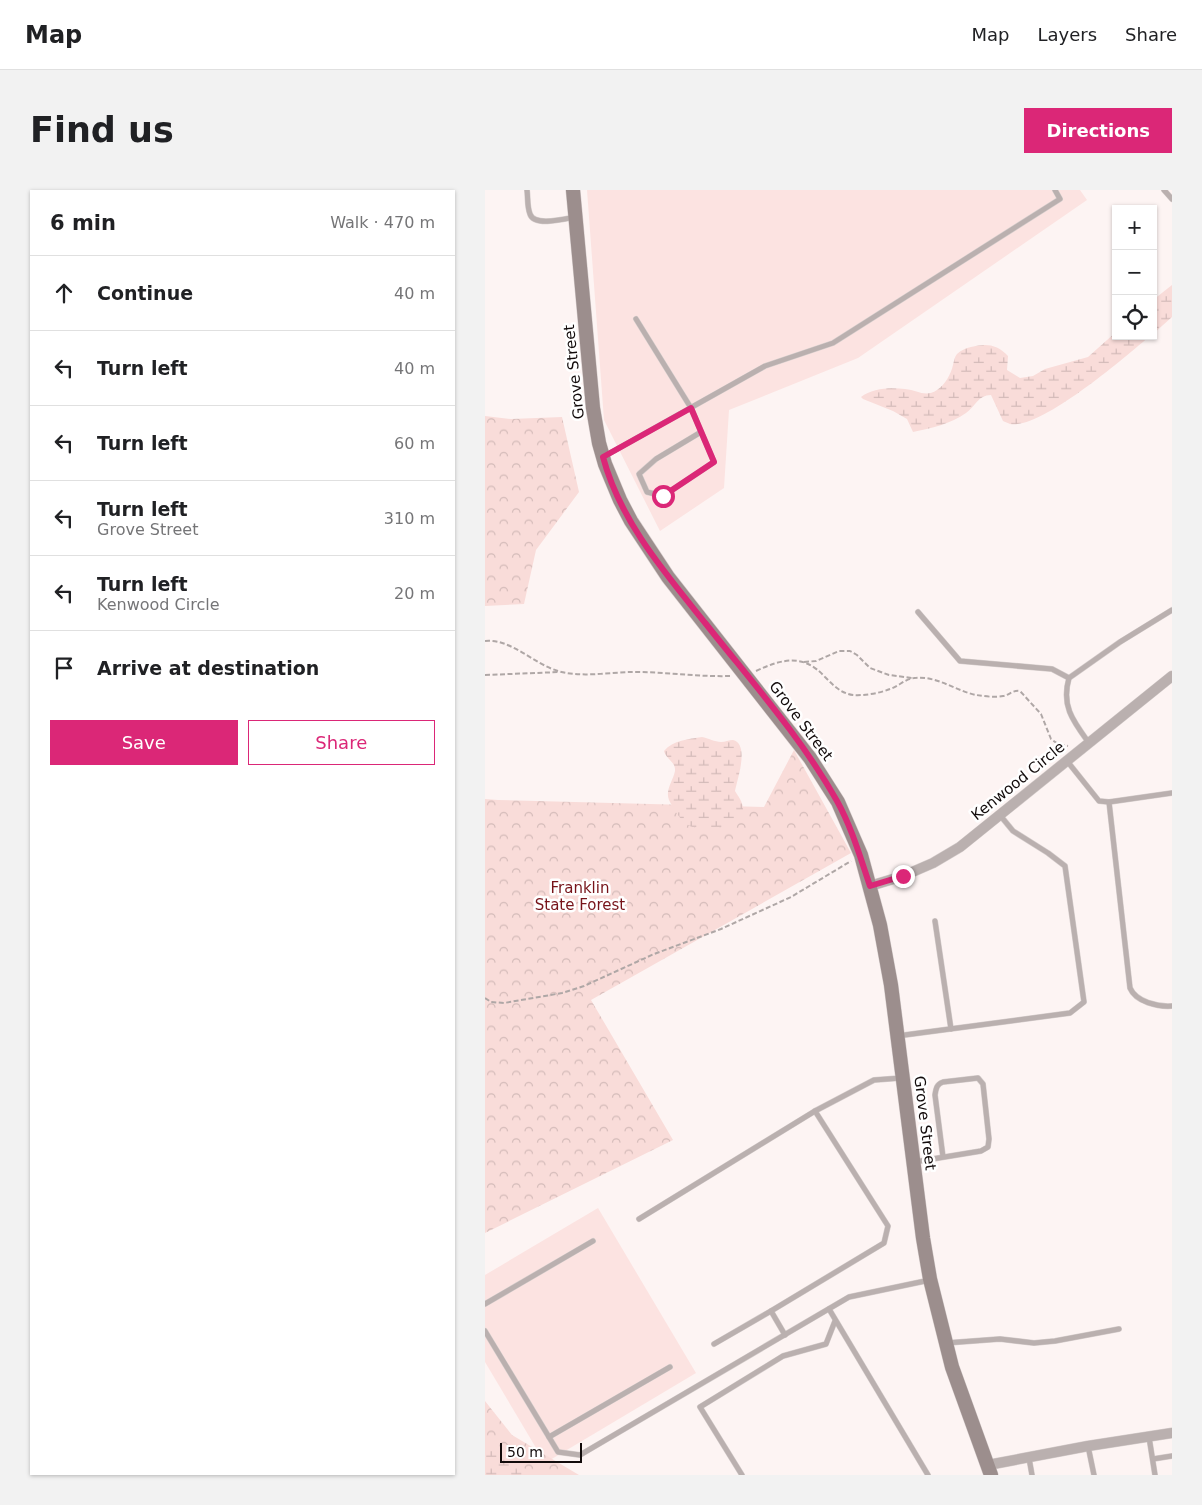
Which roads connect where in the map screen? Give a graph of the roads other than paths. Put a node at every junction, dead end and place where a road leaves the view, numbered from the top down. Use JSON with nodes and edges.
{"nodes":[{"id":1,"x":527,"y":190,"type":"edge"},
{"id":2,"x":573,"y":190,"type":"edge"},
{"id":3,"x":1055,"y":190,"type":"edge"},
{"id":4,"x":1164,"y":190,"type":"edge"},
{"id":5,"x":1172,"y":199,"type":"edge"},
{"id":6,"x":575,"y":217,"type":"junction"},
{"id":7,"x":636,"y":319,"type":"dead end"},
{"id":8,"x":691,"y":408,"type":"junction"},
{"id":9,"x":701,"y":432,"type":"junction"},
{"id":10,"x":603,"y":457,"type":"junction"},
{"id":11,"x":1172,"y":610,"type":"edge"},
{"id":12,"x":918,"y":612,"type":"dead end"},
{"id":13,"x":1172,"y":676,"type":"edge"},
{"id":14,"x":1069,"y":678,"type":"junction"},
{"id":15,"x":1087,"y":745,"type":"junction"},
{"id":16,"x":1067,"y":761,"type":"junction"},
{"id":17,"x":1172,"y":793,"type":"edge"},
{"id":18,"x":1109,"y":802,"type":"junction"},
{"id":19,"x":999,"y":814,"type":"junction"},
{"id":20,"x":870,"y":886,"type":"junction"},
{"id":21,"x":935,"y":920,"type":"dead end"},
{"id":22,"x":1172,"y":1006,"type":"edge"},
{"id":23,"x":951,"y":1029,"type":"junction"},
{"id":24,"x":897,"y":1036,"type":"junction"},
{"id":25,"x":903,"y":1078,"type":"junction"},
{"id":26,"x":815,"y":1111,"type":"junction"},
{"id":27,"x":943,"y":1157,"type":"junction"},
{"id":28,"x":914,"y":1162,"type":"junction"},
{"id":29,"x":639,"y":1219,"type":"dead end"},
{"id":30,"x":593,"y":1241,"type":"dead end"},
{"id":31,"x":930,"y":1279,"type":"junction"},
{"id":32,"x":485,"y":1304,"type":"edge"},
{"id":33,"x":829,"y":1309,"type":"junction"},
{"id":34,"x":771,"y":1311,"type":"junction"},
{"id":35,"x":835,"y":1321,"type":"junction"},
{"id":36,"x":1119,"y":1329,"type":"dead end"},
{"id":37,"x":485,"y":1331,"type":"edge"},
{"id":38,"x":785,"y":1335,"type":"junction"},
{"id":39,"x":946,"y":1343,"type":"junction"},
{"id":40,"x":713,"y":1344,"type":"dead end"},
{"id":41,"x":669,"y":1367,"type":"dead end"},
{"id":42,"x":1172,"y":1434,"type":"edge"},
{"id":43,"x":549,"y":1437,"type":"junction"},
{"id":44,"x":1149,"y":1437,"type":"junction"},
{"id":45,"x":1088,"y":1446,"type":"junction"},
{"id":46,"x":1172,"y":1456,"type":"edge"},
{"id":47,"x":1029,"y":1457,"type":"junction"},
{"id":48,"x":1153,"y":1459,"type":"junction"},
{"id":49,"x":989,"y":1470,"type":"edge"},
{"id":50,"x":742,"y":1475,"type":"edge"},
{"id":51,"x":928,"y":1475,"type":"edge"},
{"id":52,"x":1032,"y":1475,"type":"edge"},
{"id":53,"x":1094,"y":1475,"type":"edge"},
{"id":54,"x":1155,"y":1475,"type":"edge"}],
"edges":[{"from":1,"to":6,"type":"lane"},
{"from":2,"to":6,"type":"main road","name":"Grove Street"},
{"from":3,"to":8,"type":"lane"},
{"from":4,"to":5,"type":"lane"},
{"from":6,"to":10,"type":"main road","name":"Grove Street"},
{"from":7,"to":8,"type":"lane"},
{"from":8,"to":9,"type":"lane"},
{"from":8,"to":10,"type":"lane"},
{"from":9,"to":9,"type":"lane"},
{"from":10,"to":20,"type":"main road","name":"Grove Street"},
{"from":11,"to":14,"type":"lane"},
{"from":12,"to":14,"type":"lane"},
{"from":13,"to":15,"type":"street","name":"Kenwood Circle"},
{"from":14,"to":15,"type":"lane"},
{"from":15,"to":16,"type":"street","name":"Kenwood Circle"},
{"from":16,"to":18,"type":"lane"},
{"from":16,"to":19,"type":"street","name":"Kenwood Circle"},
{"from":17,"to":18,"type":"lane"},
{"from":18,"to":22,"type":"lane"},
{"from":19,"to":20,"type":"street","name":"Kenwood Circle"},
{"from":19,"to":23,"type":"lane"},
{"from":20,"to":24,"type":"main road","name":"Grove Street"},
{"from":21,"to":23,"type":"lane"},
{"from":23,"to":24,"type":"lane"},
{"from":24,"to":25,"type":"main road","name":"Grove Street"},
{"from":25,"to":26,"type":"lane"},
{"from":25,"to":28,"type":"main road","name":"Grove Street"},
{"from":26,"to":29,"type":"lane"},
{"from":26,"to":34,"type":"lane"},
{"from":27,"to":27,"type":"lane"},
{"from":27,"to":28,"type":"lane"},
{"from":28,"to":31,"type":"main road","name":"Grove Street"},
{"from":30,"to":32,"type":"lane"},
{"from":31,"to":33,"type":"lane"},
{"from":31,"to":39,"type":"main road","name":"Grove Street"},
{"from":33,"to":35,"type":"lane"},
{"from":33,"to":38,"type":"lane"},
{"from":34,"to":38,"type":"lane"},
{"from":34,"to":40,"type":"lane"},
{"from":35,"to":50,"type":"lane"},
{"from":35,"to":51,"type":"lane"},
{"from":36,"to":39,"type":"lane"},
{"from":37,"to":43,"type":"lane"},
{"from":38,"to":43,"type":"lane"},
{"from":39,"to":49,"type":"main road","name":"Grove Street"},
{"from":41,"to":43,"type":"lane"},
{"from":42,"to":44,"type":"street"},
{"from":44,"to":45,"type":"street"},
{"from":44,"to":48,"type":"lane"},
{"from":45,"to":47,"type":"street"},
{"from":45,"to":53,"type":"lane"},
{"from":46,"to":48,"type":"lane"},
{"from":47,"to":49,"type":"street"},
{"from":47,"to":52,"type":"lane"},
{"from":48,"to":54,"type":"lane"}]}
